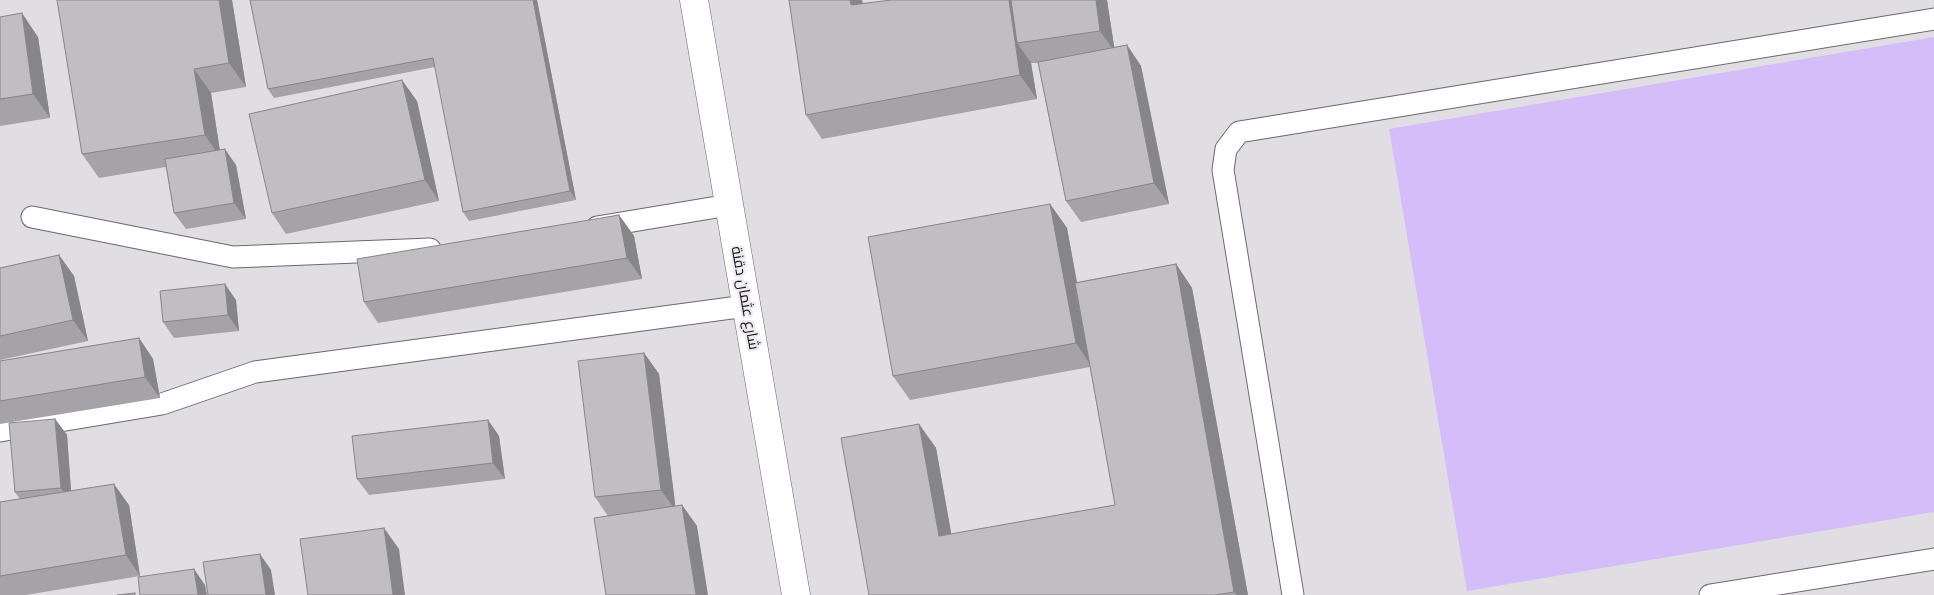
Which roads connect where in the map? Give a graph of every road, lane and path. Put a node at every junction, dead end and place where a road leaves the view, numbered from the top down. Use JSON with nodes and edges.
{"nodes":[{"id":1,"x":694,"y":0,"type":"edge"},
{"id":2,"x":1934,"y":18,"type":"edge"},
{"id":3,"x":730,"y":205,"type":"junction"},
{"id":4,"x":32,"y":217,"type":"dead end"},
{"id":5,"x":573,"y":230,"type":"edge"},
{"id":6,"x":446,"y":248,"type":"edge"},
{"id":7,"x":746,"y":306,"type":"junction"},
{"id":8,"x":0,"y":431,"type":"edge"},
{"id":9,"x":1934,"y":559,"type":"edge"},
{"id":10,"x":796,"y":595,"type":"edge"},
{"id":11,"x":1293,"y":595,"type":"edge"},
{"id":12,"x":1710,"y":595,"type":"edge"}],
"edges":[{"from":1,"to":3,"type":"street","name":"شارع عثمان دقنة"},
{"from":2,"to":11,"type":"lane"},
{"from":3,"to":5,"type":"lane"},
{"from":3,"to":7,"type":"street","name":"شارع عثمان دقنة"},
{"from":4,"to":6,"type":"lane"},
{"from":7,"to":8,"type":"lane"},
{"from":7,"to":10,"type":"street","name":"شارع عثمان دقنة"},
{"from":9,"to":12,"type":"lane"}]}
